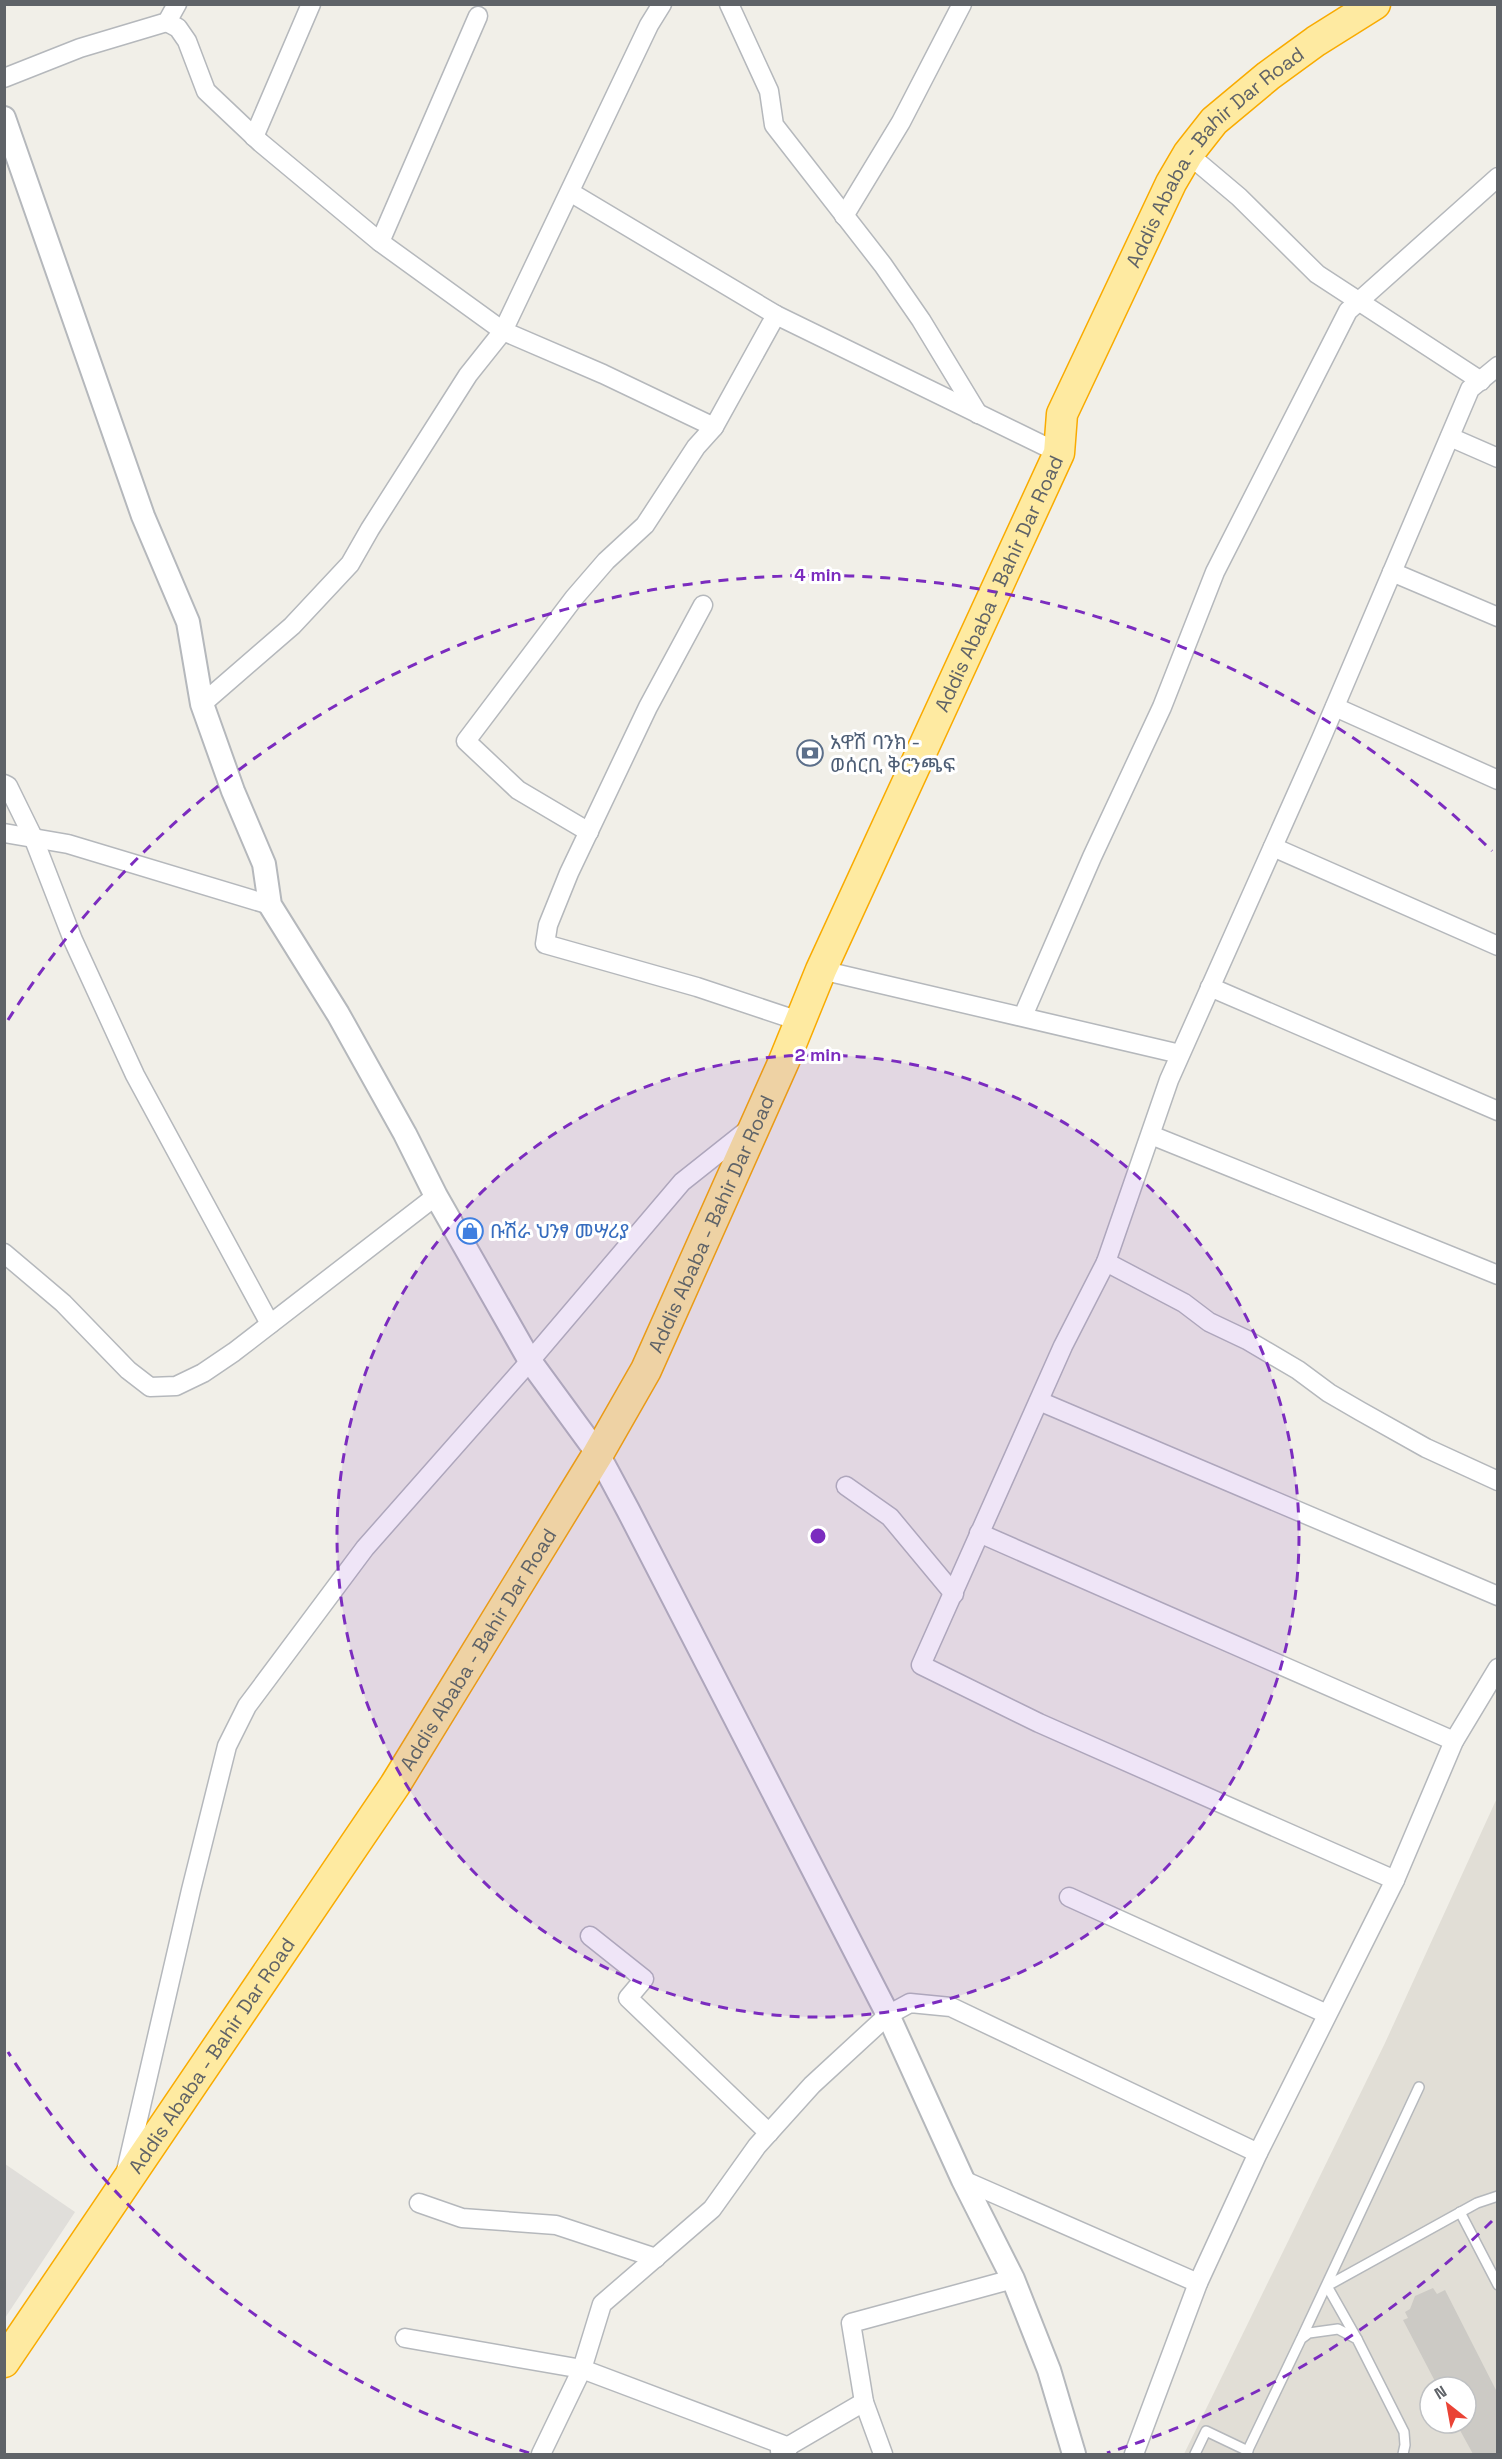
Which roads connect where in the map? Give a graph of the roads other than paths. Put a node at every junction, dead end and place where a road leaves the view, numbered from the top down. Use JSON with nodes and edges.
{"nodes":[{"id":1,"x":177,"y":4,"type":"edge"},
{"id":2,"x":311,"y":4,"type":"edge"},
{"id":3,"x":662,"y":4,"type":"edge"},
{"id":4,"x":729,"y":4,"type":"edge"},
{"id":5,"x":962,"y":4,"type":"edge"},
{"id":6,"x":1375,"y":4,"type":"edge"},
{"id":7,"x":477,"y":16,"type":"dead end"},
{"id":8,"x":167,"y":22,"type":"junction"},
{"id":9,"x":4,"y":78,"type":"edge"},
{"id":10,"x":6,"y":124,"type":"edge"},
{"id":11,"x":254,"y":137,"type":"junction"},
{"id":12,"x":1188,"y":154,"type":"junction"},
{"id":13,"x":1497,"y":177,"type":"edge"},
{"id":14,"x":570,"y":192,"type":"junction"},
{"id":15,"x":843,"y":216,"type":"junction"},
{"id":16,"x":381,"y":242,"type":"junction"},
{"id":17,"x":1357,"y":302,"type":"junction"},
{"id":18,"x":776,"y":315,"type":"junction"},
{"id":19,"x":503,"y":331,"type":"junction"},
{"id":20,"x":1497,"y":366,"type":"edge"},
{"id":21,"x":1481,"y":381,"type":"junction"},
{"id":22,"x":979,"y":416,"type":"junction"},
{"id":23,"x":714,"y":427,"type":"junction"},
{"id":24,"x":1450,"y":437,"type":"junction"},
{"id":25,"x":1059,"y":453,"type":"junction"},
{"id":26,"x":1497,"y":458,"type":"edge"},
{"id":27,"x":1392,"y":572,"type":"junction"},
{"id":28,"x":704,"y":605,"type":"dead end"},
{"id":29,"x":1497,"y":617,"type":"edge"},
{"id":30,"x":202,"y":704,"type":"junction"},
{"id":31,"x":1335,"y":707,"type":"junction"},
{"id":32,"x":1497,"y":780,"type":"edge"},
{"id":33,"x":4,"y":784,"type":"edge"},
{"id":34,"x":589,"y":832,"type":"junction"},
{"id":35,"x":4,"y":833,"type":"edge"},
{"id":36,"x":33,"y":837,"type":"junction"},
{"id":37,"x":1273,"y":847,"type":"junction"},
{"id":38,"x":270,"y":905,"type":"junction"},
{"id":39,"x":1497,"y":946,"type":"edge"},
{"id":40,"x":821,"y":970,"type":"junction"},
{"id":41,"x":1210,"y":987,"type":"junction"},
{"id":42,"x":1023,"y":1016,"type":"junction"},
{"id":43,"x":799,"y":1021,"type":"junction"},
{"id":44,"x":1180,"y":1054,"type":"junction"},
{"id":45,"x":1497,"y":1111,"type":"edge"},
{"id":46,"x":754,"y":1125,"type":"junction"},
{"id":47,"x":1151,"y":1135,"type":"junction"},
{"id":48,"x":436,"y":1196,"type":"junction"},
{"id":49,"x":4,"y":1253,"type":"edge"},
{"id":50,"x":1106,"y":1262,"type":"junction"},
{"id":51,"x":1497,"y":1275,"type":"edge"},
{"id":52,"x":270,"y":1324,"type":"junction"},
{"id":53,"x":530,"y":1361,"type":"junction"},
{"id":54,"x":1039,"y":1401,"type":"junction"},
{"id":55,"x":598,"y":1454,"type":"junction"},
{"id":56,"x":1497,"y":1481,"type":"edge"},
{"id":57,"x":846,"y":1486,"type":"dead end"},
{"id":58,"x":979,"y":1533,"type":"junction"},
{"id":59,"x":954,"y":1594,"type":"junction"},
{"id":60,"x":1497,"y":1596,"type":"edge"},
{"id":61,"x":1497,"y":1668,"type":"edge"},
{"id":62,"x":1454,"y":1741,"type":"junction"},
{"id":63,"x":1395,"y":1880,"type":"junction"},
{"id":64,"x":1069,"y":1897,"type":"dead end"},
{"id":65,"x":590,"y":1936,"type":"dead end"},
{"id":66,"x":1327,"y":2014,"type":"junction"},
{"id":67,"x":888,"y":2015,"type":"junction"},
{"id":68,"x":1419,"y":2087,"type":"dead end"},
{"id":69,"x":769,"y":2133,"type":"junction"},
{"id":70,"x":1258,"y":2153,"type":"junction"},
{"id":71,"x":963,"y":2180,"type":"junction"},
{"id":72,"x":122,"y":2188,"type":"junction"},
{"id":73,"x":1497,"y":2196,"type":"edge"},
{"id":74,"x":419,"y":2203,"type":"dead end"},
{"id":75,"x":1460,"y":2212,"type":"junction"},
{"id":76,"x":656,"y":2258,"type":"junction"},
{"id":77,"x":1013,"y":2279,"type":"junction"},
{"id":78,"x":1198,"y":2283,"type":"junction"},
{"id":79,"x":1497,"y":2285,"type":"edge"},
{"id":80,"x":1327,"y":2286,"type":"junction"},
{"id":81,"x":405,"y":2338,"type":"dead end"},
{"id":82,"x":1301,"y":2339,"type":"junction"},
{"id":83,"x":1357,"y":2339,"type":"junction"},
{"id":84,"x":4,"y":2362,"type":"edge"},
{"id":85,"x":582,"y":2369,"type":"junction"},
{"id":86,"x":864,"y":2402,"type":"junction"},
{"id":87,"x":782,"y":2450,"type":"edge"},
{"id":88,"x":1247,"y":2453,"type":"edge"},
{"id":89,"x":541,"y":2454,"type":"edge"},
{"id":90,"x":883,"y":2454,"type":"edge"},
{"id":91,"x":1074,"y":2454,"type":"edge"},
{"id":92,"x":1134,"y":2454,"type":"edge"},
{"id":93,"x":1195,"y":2454,"type":"edge"},
{"id":94,"x":1403,"y":2454,"type":"edge"}],
"edges":[{"from":1,"to":8,"type":"street"},
{"from":2,"to":11,"type":"street"},
{"from":3,"to":14,"type":"street"},
{"from":4,"to":15,"type":"street"},
{"from":5,"to":15,"type":"street"},
{"from":6,"to":12,"type":"highway","name":"Addis Ababa - Bahir Dar Road"},
{"from":7,"to":16,"type":"street"},
{"from":8,"to":9,"type":"street"},
{"from":8,"to":11,"type":"street"},
{"from":10,"to":30,"type":"street"},
{"from":11,"to":16,"type":"street"},
{"from":12,"to":17,"type":"street"},
{"from":12,"to":25,"type":"highway","name":"Addis Ababa - Bahir Dar Road"},
{"from":13,"to":17,"type":"street"},
{"from":14,"to":18,"type":"street"},
{"from":14,"to":19,"type":"street"},
{"from":15,"to":22,"type":"street"},
{"from":16,"to":19,"type":"street"},
{"from":17,"to":21,"type":"street"},
{"from":17,"to":42,"type":"street"},
{"from":18,"to":22,"type":"street"},
{"from":18,"to":23,"type":"street"},
{"from":19,"to":23,"type":"street"},
{"from":19,"to":30,"type":"street"},
{"from":20,"to":21,"type":"street"},
{"from":21,"to":24,"type":"street"},
{"from":22,"to":25,"type":"street"},
{"from":23,"to":34,"type":"street"},
{"from":24,"to":26,"type":"street"},
{"from":24,"to":27,"type":"street"},
{"from":25,"to":40,"type":"highway","name":"Addis Ababa - Bahir Dar Road"},
{"from":27,"to":29,"type":"street"},
{"from":27,"to":31,"type":"street"},
{"from":28,"to":34,"type":"street"},
{"from":30,"to":38,"type":"street"},
{"from":31,"to":32,"type":"street"},
{"from":31,"to":37,"type":"street"},
{"from":33,"to":36,"type":"street"},
{"from":34,"to":43,"type":"street"},
{"from":35,"to":36,"type":"street"},
{"from":36,"to":38,"type":"street"},
{"from":36,"to":52,"type":"street"},
{"from":37,"to":39,"type":"street"},
{"from":37,"to":41,"type":"street"},
{"from":38,"to":48,"type":"street"},
{"from":40,"to":42,"type":"street"},
{"from":40,"to":43,"type":"highway","name":"Addis Ababa - Bahir Dar Road"},
{"from":41,"to":44,"type":"street"},
{"from":41,"to":45,"type":"street"},
{"from":42,"to":44,"type":"street"},
{"from":43,"to":46,"type":"highway","name":"Addis Ababa - Bahir Dar Road"},
{"from":44,"to":47,"type":"street"},
{"from":46,"to":53,"type":"street"},
{"from":46,"to":55,"type":"highway","name":"Addis Ababa - Bahir Dar Road"},
{"from":47,"to":50,"type":"street"},
{"from":47,"to":51,"type":"street"},
{"from":48,"to":52,"type":"street"},
{"from":48,"to":53,"type":"street"},
{"from":49,"to":52,"type":"street"},
{"from":50,"to":54,"type":"street"},
{"from":50,"to":56,"type":"street"},
{"from":53,"to":55,"type":"street"},
{"from":53,"to":72,"type":"street"},
{"from":54,"to":58,"type":"street"},
{"from":54,"to":60,"type":"street"},
{"from":55,"to":67,"type":"street"},
{"from":55,"to":72,"type":"highway","name":"Addis Ababa - Bahir Dar Road"},
{"from":57,"to":59,"type":"street"},
{"from":58,"to":59,"type":"street"},
{"from":58,"to":62,"type":"street"},
{"from":59,"to":63,"type":"street"},
{"from":61,"to":62,"type":"street"},
{"from":62,"to":63,"type":"street"},
{"from":63,"to":66,"type":"street"},
{"from":64,"to":66,"type":"street"},
{"from":65,"to":69,"type":"street"},
{"from":66,"to":70,"type":"street"},
{"from":67,"to":69,"type":"street"},
{"from":67,"to":70,"type":"street"},
{"from":67,"to":71,"type":"street"},
{"from":68,"to":80,"type":"lane"},
{"from":69,"to":76,"type":"street"},
{"from":70,"to":78,"type":"street"},
{"from":71,"to":77,"type":"street"},
{"from":71,"to":78,"type":"street"},
{"from":72,"to":84,"type":"highway","name":"Addis Ababa - Bahir Dar Road"},
{"from":73,"to":75,"type":"lane"},
{"from":74,"to":76,"type":"street"},
{"from":75,"to":79,"type":"lane"},
{"from":75,"to":80,"type":"lane"},
{"from":76,"to":85,"type":"street"},
{"from":77,"to":86,"type":"street"},
{"from":77,"to":91,"type":"street"},
{"from":78,"to":92,"type":"street"},
{"from":80,"to":82,"type":"lane"},
{"from":80,"to":83,"type":"lane"},
{"from":81,"to":85,"type":"street"},
{"from":82,"to":83,"type":"lane"},
{"from":82,"to":88,"type":"lane"},
{"from":83,"to":94,"type":"lane"},
{"from":85,"to":87,"type":"street"},
{"from":85,"to":89,"type":"street"},
{"from":86,"to":87,"type":"street"},
{"from":86,"to":90,"type":"street"},
{"from":88,"to":93,"type":"lane"}]}
